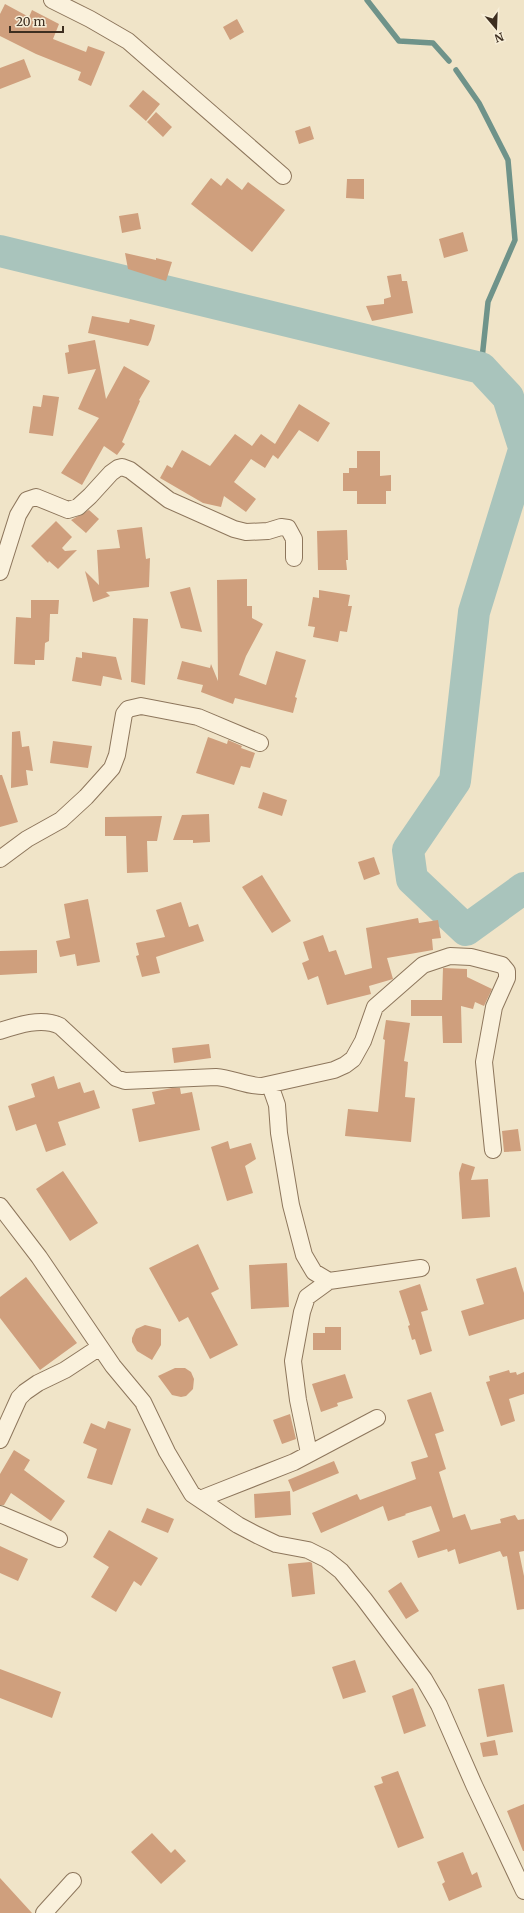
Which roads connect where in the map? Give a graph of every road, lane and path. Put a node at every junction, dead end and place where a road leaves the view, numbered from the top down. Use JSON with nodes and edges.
{"nodes":[{"id":1,"x":52,"y":0,"type":"edge"},
{"id":2,"x":283,"y":176,"type":"dead end"},
{"id":3,"x":294,"y":558,"type":"dead end"},
{"id":4,"x":0,"y":572,"type":"edge"},
{"id":5,"x":260,"y":743,"type":"dead end"},
{"id":6,"x":0,"y":859,"type":"edge"},
{"id":7,"x":0,"y":1030,"type":"edge"},
{"id":8,"x":270,"y":1085,"type":"junction"},
{"id":9,"x":493,"y":1150,"type":"dead end"},
{"id":10,"x":0,"y":1206,"type":"edge"},
{"id":11,"x":421,"y":1268,"type":"dead end"},
{"id":12,"x":329,"y":1281,"type":"junction"},
{"id":13,"x":100,"y":1347,"type":"junction"},
{"id":14,"x":376,"y":1418,"type":"dead end"},
{"id":15,"x":0,"y":1440,"type":"edge"},
{"id":16,"x":309,"y":1453,"type":"junction"},
{"id":17,"x":200,"y":1500,"type":"junction"},
{"id":18,"x":0,"y":1514,"type":"edge"},
{"id":19,"x":59,"y":1539,"type":"dead end"},
{"id":20,"x":73,"y":1881,"type":"dead end"},
{"id":21,"x":524,"y":1891,"type":"edge"},
{"id":22,"x":44,"y":1913,"type":"edge"}],
"edges":[{"from":1,"to":2,"type":"street"},
{"from":3,"to":4,"type":"street"},
{"from":5,"to":6,"type":"street"},
{"from":7,"to":8,"type":"street"},
{"from":8,"to":9,"type":"street"},
{"from":8,"to":12,"type":"street"},
{"from":10,"to":13,"type":"street"},
{"from":11,"to":12,"type":"street"},
{"from":12,"to":16,"type":"street"},
{"from":13,"to":15,"type":"street"},
{"from":13,"to":17,"type":"street"},
{"from":14,"to":16,"type":"street"},
{"from":16,"to":17,"type":"street"},
{"from":17,"to":21,"type":"street"},
{"from":18,"to":19,"type":"street"},
{"from":20,"to":22,"type":"street"}]}
